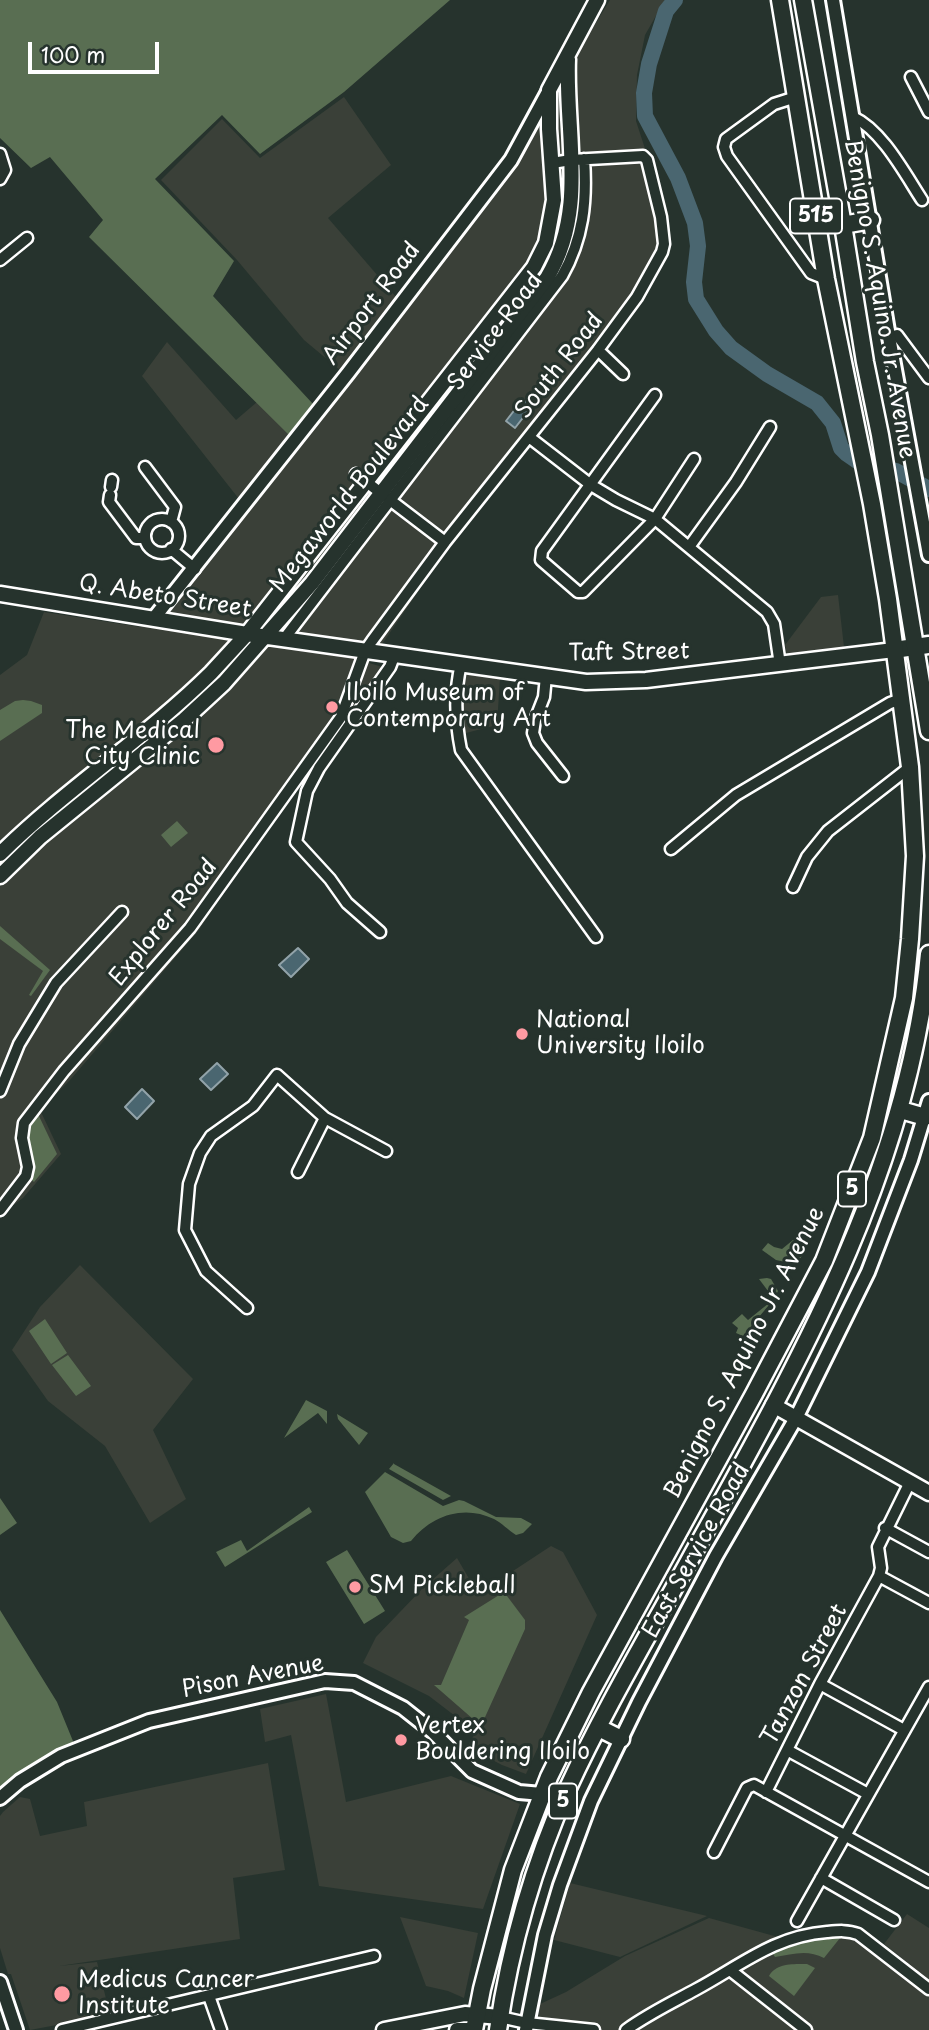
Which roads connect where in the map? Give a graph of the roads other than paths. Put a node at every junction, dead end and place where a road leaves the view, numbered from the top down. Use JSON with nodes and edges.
{"nodes":[{"id":1,"x":597,"y":0,"type":"edge"},
{"id":2,"x":780,"y":0,"type":"edge"},
{"id":3,"x":803,"y":0,"type":"edge"},
{"id":4,"x":833,"y":0,"type":"edge"},
{"id":5,"x":568,"y":53,"type":"junction"},
{"id":6,"x":911,"y":78,"type":"dead end"},
{"id":7,"x":549,"y":90,"type":"junction"},
{"id":8,"x":796,"y":97,"type":"junction"},
{"id":9,"x":929,"y":112,"type":"edge"},
{"id":10,"x":853,"y":117,"type":"junction"},
{"id":11,"x":0,"y":154,"type":"edge"},
{"id":12,"x":577,"y":160,"type":"junction"},
{"id":13,"x":552,"y":163,"type":"junction"},
{"id":14,"x":0,"y":179,"type":"edge"},
{"id":15,"x":922,"y":200,"type":"dead end"},
{"id":16,"x":553,"y":208,"type":"junction"},
{"id":17,"x":571,"y":210,"type":"junction"},
{"id":18,"x":871,"y":220,"type":"junction"},
{"id":19,"x":843,"y":225,"type":"junction"},
{"id":20,"x":27,"y":238,"type":"dead end"},
{"id":21,"x":0,"y":260,"type":"edge"},
{"id":22,"x":827,"y":279,"type":"junction"},
{"id":23,"x":889,"y":337,"type":"junction"},
{"id":24,"x":598,"y":350,"type":"junction"},
{"id":25,"x":865,"y":362,"type":"junction"},
{"id":26,"x":844,"y":365,"type":"junction"},
{"id":27,"x":622,"y":374,"type":"dead end"},
{"id":28,"x":929,"y":378,"type":"edge"},
{"id":29,"x":656,"y":395,"type":"dead end"},
{"id":30,"x":771,"y":427,"type":"dead end"},
{"id":31,"x":528,"y":437,"type":"junction"},
{"id":32,"x":397,"y":443,"type":"junction"},
{"id":33,"x":413,"y":453,"type":"junction"},
{"id":34,"x":694,"y":459,"type":"dead end"},
{"id":35,"x":145,"y":467,"type":"dead end"},
{"id":36,"x":361,"y":478,"type":"junction"},
{"id":37,"x":591,"y":485,"type":"junction"},
{"id":38,"x":111,"y":487,"type":"dead end"},
{"id":39,"x":386,"y":497,"type":"junction"},
{"id":40,"x":341,"y":515,"type":"junction"},
{"id":41,"x":654,"y":519,"type":"junction"},
{"id":42,"x":171,"y":522,"type":"junction"},
{"id":43,"x":355,"y":526,"type":"junction"},
{"id":44,"x":145,"y":538,"type":"junction"},
{"id":45,"x":445,"y":542,"type":"junction"},
{"id":46,"x":689,"y":547,"type":"junction"},
{"id":47,"x":171,"y":549,"type":"junction"},
{"id":48,"x":929,"y":555,"type":"edge"},
{"id":49,"x":195,"y":569,"type":"junction"},
{"id":50,"x":0,"y":594,"type":"edge"},
{"id":51,"x":279,"y":595,"type":"junction"},
{"id":52,"x":293,"y":605,"type":"junction"},
{"id":53,"x":155,"y":618,"type":"junction"},
{"id":54,"x":247,"y":634,"type":"junction"},
{"id":55,"x":266,"y":636,"type":"junction"},
{"id":56,"x":284,"y":639,"type":"junction"},
{"id":57,"x":922,"y":646,"type":"edge"},
{"id":58,"x":894,"y":650,"type":"junction"},
{"id":59,"x":365,"y":651,"type":"junction"},
{"id":60,"x":395,"y":654,"type":"junction"},
{"id":61,"x":461,"y":664,"type":"junction"},
{"id":62,"x":780,"y":665,"type":"junction"},
{"id":63,"x":213,"y":670,"type":"junction"},
{"id":64,"x":546,"y":676,"type":"junction"},
{"id":65,"x":224,"y":683,"type":"junction"},
{"id":66,"x":901,"y":699,"type":"junction"},
{"id":67,"x":929,"y":731,"type":"edge"},
{"id":68,"x":910,"y":767,"type":"junction"},
{"id":69,"x":564,"y":776,"type":"dead end"},
{"id":70,"x":671,"y":849,"type":"dead end"},
{"id":71,"x":0,"y":854,"type":"edge"},
{"id":72,"x":0,"y":876,"type":"edge"},
{"id":73,"x":793,"y":887,"type":"dead end"},
{"id":74,"x":122,"y":912,"type":"dead end"},
{"id":75,"x":380,"y":932,"type":"dead end"},
{"id":76,"x":596,"y":937,"type":"dead end"},
{"id":77,"x":929,"y":954,"type":"edge"},
{"id":78,"x":907,"y":970,"type":"junction"},
{"id":79,"x":927,"y":973,"type":"edge"},
{"id":80,"x":0,"y":1091,"type":"edge"},
{"id":81,"x":929,"y":1101,"type":"edge"},
{"id":82,"x":901,"y":1110,"type":"junction"},
{"id":83,"x":925,"y":1117,"type":"junction"},
{"id":84,"x":325,"y":1118,"type":"junction"},
{"id":85,"x":386,"y":1151,"type":"dead end"},
{"id":86,"x":298,"y":1172,"type":"dead end"},
{"id":87,"x":1,"y":1207,"type":"edge"},
{"id":88,"x":247,"y":1308,"type":"dead end"},
{"id":89,"x":773,"y":1405,"type":"junction"},
{"id":90,"x":796,"y":1418,"type":"junction"},
{"id":91,"x":910,"y":1482,"type":"junction"},
{"id":92,"x":929,"y":1493,"type":"edge"},
{"id":93,"x":885,"y":1528,"type":"junction"},
{"id":94,"x":929,"y":1552,"type":"edge"},
{"id":95,"x":879,"y":1576,"type":"junction"},
{"id":96,"x":929,"y":1603,"type":"edge"},
{"id":97,"x":820,"y":1684,"type":"junction"},
{"id":98,"x":929,"y":1687,"type":"edge"},
{"id":99,"x":599,"y":1728,"type":"junction"},
{"id":100,"x":904,"y":1730,"type":"junction"},
{"id":101,"x":621,"y":1739,"type":"junction"},
{"id":102,"x":787,"y":1750,"type":"junction"},
{"id":103,"x":766,"y":1792,"type":"junction"},
{"id":104,"x":542,"y":1794,"type":"junction"},
{"id":105,"x":868,"y":1794,"type":"junction"},
{"id":106,"x":0,"y":1798,"type":"edge"},
{"id":107,"x":846,"y":1835,"type":"junction"},
{"id":108,"x":715,"y":1852,"type":"dead end"},
{"id":109,"x":513,"y":1870,"type":"junction"},
{"id":110,"x":535,"y":1878,"type":"junction"},
{"id":111,"x":821,"y":1878,"type":"junction"},
{"id":112,"x":929,"y":1882,"type":"edge"},
{"id":113,"x":894,"y":1920,"type":"dead end"},
{"id":114,"x":797,"y":1921,"type":"dead end"},
{"id":115,"x":374,"y":1956,"type":"dead end"},
{"id":116,"x":730,"y":1970,"type":"junction"},
{"id":117,"x":0,"y":1982,"type":"edge"},
{"id":118,"x":929,"y":1989,"type":"edge"},
{"id":119,"x":209,"y":1996,"type":"junction"},
{"id":120,"x":476,"y":2022,"type":"edge"},
{"id":121,"x":499,"y":2023,"type":"edge"},
{"id":122,"x":526,"y":2026,"type":"edge"},
{"id":123,"x":16,"y":2030,"type":"edge"},
{"id":124,"x":62,"y":2030,"type":"edge"},
{"id":125,"x":221,"y":2030,"type":"edge"},
{"id":126,"x":384,"y":2030,"type":"edge"},
{"id":127,"x":457,"y":2030,"type":"edge"},
{"id":128,"x":594,"y":2030,"type":"edge"},
{"id":129,"x":626,"y":2030,"type":"edge"},
{"id":130,"x":806,"y":2030,"type":"edge"}],
"edges":[{"from":1,"to":5,"type":"main road","name":"Airport Road"},
{"from":2,"to":8,"type":"main road","name":"Benigno S. Aquino Jr. Avenue","number":"515"},
{"from":3,"to":19,"type":"main road","name":"Benigno S. Aquino Jr. Avenue","number":"515"},
{"from":4,"to":10,"type":"street"},
{"from":5,"to":7,"type":"main road","name":"Airport Road"},
{"from":5,"to":12,"type":"main road","name":"Megaworld Boulevard"},
{"from":6,"to":9,"type":"street"},
{"from":7,"to":13,"type":"main road","name":"Megaworld Boulevard"},
{"from":7,"to":49,"type":"street","name":"Airport Road"},
{"from":8,"to":22,"type":"main road","name":"Benigno S. Aquino Jr. Avenue","number":"515"},
{"from":8,"to":22,"type":"street"},
{"from":10,"to":15,"type":"street"},
{"from":10,"to":18,"type":"street"},
{"from":11,"to":14,"type":"street"},
{"from":12,"to":13,"type":"street","name":"South Road"},
{"from":12,"to":17,"type":"main road","name":"Megaworld Boulevard"},
{"from":12,"to":24,"type":"street","name":"South Road"},
{"from":12,"to":39,"type":"street","name":"Service Road"},
{"from":13,"to":16,"type":"main road","name":"Megaworld Boulevard"},
{"from":16,"to":17,"type":"main road"},
{"from":16,"to":32,"type":"main road","name":"Megaworld Boulevard"},
{"from":17,"to":33,"type":"main road","name":"Megaworld Boulevard"},
{"from":18,"to":19,"type":"main road"},
{"from":18,"to":23,"type":"street"},
{"from":19,"to":25,"type":"main road","name":"Benigno S. Aquino Jr. Avenue","number":"515"},
{"from":20,"to":21,"type":"street"},
{"from":22,"to":26,"type":"main road","name":"Benigno S. Aquino Jr. Avenue","number":"515"},
{"from":23,"to":28,"type":"street"},
{"from":23,"to":48,"type":"street"},
{"from":24,"to":27,"type":"street"},
{"from":24,"to":31,"type":"street","name":"South Road"},
{"from":25,"to":26,"type":"main road"},
{"from":25,"to":57,"type":"main road","name":"Benigno S. Aquino Jr. Avenue","number":"515"},
{"from":26,"to":58,"type":"main road","name":"Benigno S. Aquino Jr. Avenue","number":"515"},
{"from":29,"to":37,"type":"street"},
{"from":30,"to":46,"type":"street"},
{"from":31,"to":37,"type":"street"},
{"from":31,"to":45,"type":"street","name":"South Road"},
{"from":32,"to":33,"type":"main road"},
{"from":32,"to":36,"type":"main road","name":"Megaworld Boulevard"},
{"from":33,"to":39,"type":"main road","name":"Megaworld Boulevard"},
{"from":34,"to":41,"type":"street"},
{"from":35,"to":42,"type":"street"},
{"from":36,"to":39,"type":"street"},
{"from":36,"to":40,"type":"main road","name":"Megaworld Boulevard"},
{"from":37,"to":41,"type":"street"},
{"from":37,"to":41,"type":"street"},
{"from":38,"to":44,"type":"street"},
{"from":39,"to":43,"type":"main road","name":"Megaworld Boulevard"},
{"from":39,"to":45,"type":"street"},
{"from":39,"to":56,"type":"street","name":"Service Road"},
{"from":40,"to":43,"type":"main road"},
{"from":40,"to":51,"type":"main road","name":"Megaworld Boulevard"},
{"from":41,"to":46,"type":"street"},
{"from":42,"to":44,"type":"street"},
{"from":42,"to":47,"type":"street"},
{"from":43,"to":52,"type":"main road","name":"Megaworld Boulevard"},
{"from":44,"to":47,"type":"street"},
{"from":45,"to":59,"type":"street","name":"South Road"},
{"from":46,"to":62,"type":"street"},
{"from":47,"to":49,"type":"street"},
{"from":49,"to":53,"type":"street","name":"Airport Road"},
{"from":50,"to":53,"type":"main road","name":"Q. Abeto Street"},
{"from":51,"to":52,"type":"main road"},
{"from":51,"to":54,"type":"main road","name":"Megaworld Boulevard"},
{"from":52,"to":55,"type":"main road","name":"Megaworld Boulevard"},
{"from":53,"to":54,"type":"main road","name":"Q. Abeto Street"},
{"from":54,"to":55,"type":"main road","name":"Q. Abeto Street"},
{"from":54,"to":63,"type":"main road","name":"Megaworld Boulevard"},
{"from":55,"to":56,"type":"main road","name":"Q. Abeto Street"},
{"from":55,"to":65,"type":"main road","name":"Megaworld Boulevard"},
{"from":56,"to":59,"type":"main road","name":"Q. Abeto Street"},
{"from":57,"to":58,"type":"main road"},
{"from":57,"to":67,"type":"main road","name":"Benigno S. Aquino Jr. Avenue"},
{"from":58,"to":62,"type":"main road","name":"Taft Street"},
{"from":58,"to":66,"type":"main road","name":"Benigno S. Aquino Jr. Avenue","number":"5"},
{"from":59,"to":60,"type":"main road","name":"Taft Street"},
{"from":59,"to":87,"type":"street","name":"Explorer Road"},
{"from":60,"to":61,"type":"main road","name":"Taft Street"},
{"from":60,"to":75,"type":"street"},
{"from":61,"to":64,"type":"main road","name":"Taft Street"},
{"from":61,"to":76,"type":"street"},
{"from":62,"to":64,"type":"main road","name":"Taft Street"},
{"from":63,"to":65,"type":"main road"},
{"from":63,"to":71,"type":"main road","name":"Megaworld Boulevard"},
{"from":64,"to":69,"type":"street"},
{"from":65,"to":72,"type":"main road","name":"Megaworld Boulevard"},
{"from":66,"to":68,"type":"main road","name":"Benigno S. Aquino Jr. Avenue","number":"5"},
{"from":66,"to":70,"type":"street"},
{"from":68,"to":73,"type":"street"},
{"from":68,"to":78,"type":"main road","name":"Benigno S. Aquino Jr. Avenue","number":"5"},
{"from":74,"to":80,"type":"street"},
{"from":77,"to":79,"type":"main road","name":"Benigno S. Aquino Jr. Avenue","number":"5"},
{"from":78,"to":79,"type":"main road"},
{"from":78,"to":104,"type":"main road","name":"Benigno S. Aquino Jr. Avenue","number":"5"},
{"from":79,"to":82,"type":"main road","name":"Benigno S. Aquino Jr. Avenue","number":"5"},
{"from":81,"to":83,"type":"street","name":"East Service Road"},
{"from":82,"to":83,"type":"main road"},
{"from":82,"to":89,"type":"main road","name":"Benigno S. Aquino Jr. Avenue","number":"5"},
{"from":83,"to":90,"type":"street","name":"East Service Road"},
{"from":84,"to":85,"type":"street"},
{"from":84,"to":86,"type":"street"},
{"from":84,"to":88,"type":"street"},
{"from":89,"to":90,"type":"main road"},
{"from":89,"to":99,"type":"main road","name":"Benigno S. Aquino Jr. Avenue","number":"5"},
{"from":90,"to":91,"type":"main road"},
{"from":90,"to":101,"type":"street","name":"East Service Road"},
{"from":91,"to":92,"type":"main road"},
{"from":91,"to":93,"type":"street"},
{"from":93,"to":94,"type":"street"},
{"from":93,"to":95,"type":"street"},
{"from":95,"to":96,"type":"street"},
{"from":95,"to":97,"type":"street","name":"Tanzon Street"},
{"from":97,"to":100,"type":"street"},
{"from":97,"to":102,"type":"street","name":"Tanzon Street"},
{"from":98,"to":100,"type":"street"},
{"from":99,"to":101,"type":"main road"},
{"from":99,"to":110,"type":"main road","name":"Benigno S. Aquino Jr. Avenue","number":"5"},
{"from":100,"to":105,"type":"street"},
{"from":101,"to":122,"type":"street","name":"East Service Road"},
{"from":102,"to":103,"type":"street","name":"Tanzon Street"},
{"from":102,"to":105,"type":"street"},
{"from":103,"to":107,"type":"street"},
{"from":103,"to":108,"type":"street"},
{"from":104,"to":106,"type":"street","name":"Pison Avenue"},
{"from":104,"to":109,"type":"main road","name":"Benigno S. Aquino Jr. Avenue","number":"5"},
{"from":105,"to":107,"type":"street"},
{"from":107,"to":111,"type":"street"},
{"from":107,"to":112,"type":"street"},
{"from":109,"to":110,"type":"main road"},
{"from":109,"to":120,"type":"main road","name":"Benigno S. Aquino Jr. Avenue","number":"5"},
{"from":110,"to":121,"type":"main road","name":"Benigno S. Aquino Jr. Avenue","number":"5"},
{"from":111,"to":113,"type":"street"},
{"from":111,"to":114,"type":"street"},
{"from":115,"to":119,"type":"street"},
{"from":116,"to":118,"type":"street"},
{"from":116,"to":129,"type":"street"},
{"from":116,"to":130,"type":"street"},
{"from":117,"to":123,"type":"street"},
{"from":119,"to":124,"type":"street"},
{"from":119,"to":125,"type":"street"},
{"from":120,"to":121,"type":"main road"},
{"from":120,"to":126,"type":"main road"},
{"from":120,"to":127,"type":"main road"},
{"from":121,"to":122,"type":"street"},
{"from":122,"to":128,"type":"street"}]}
